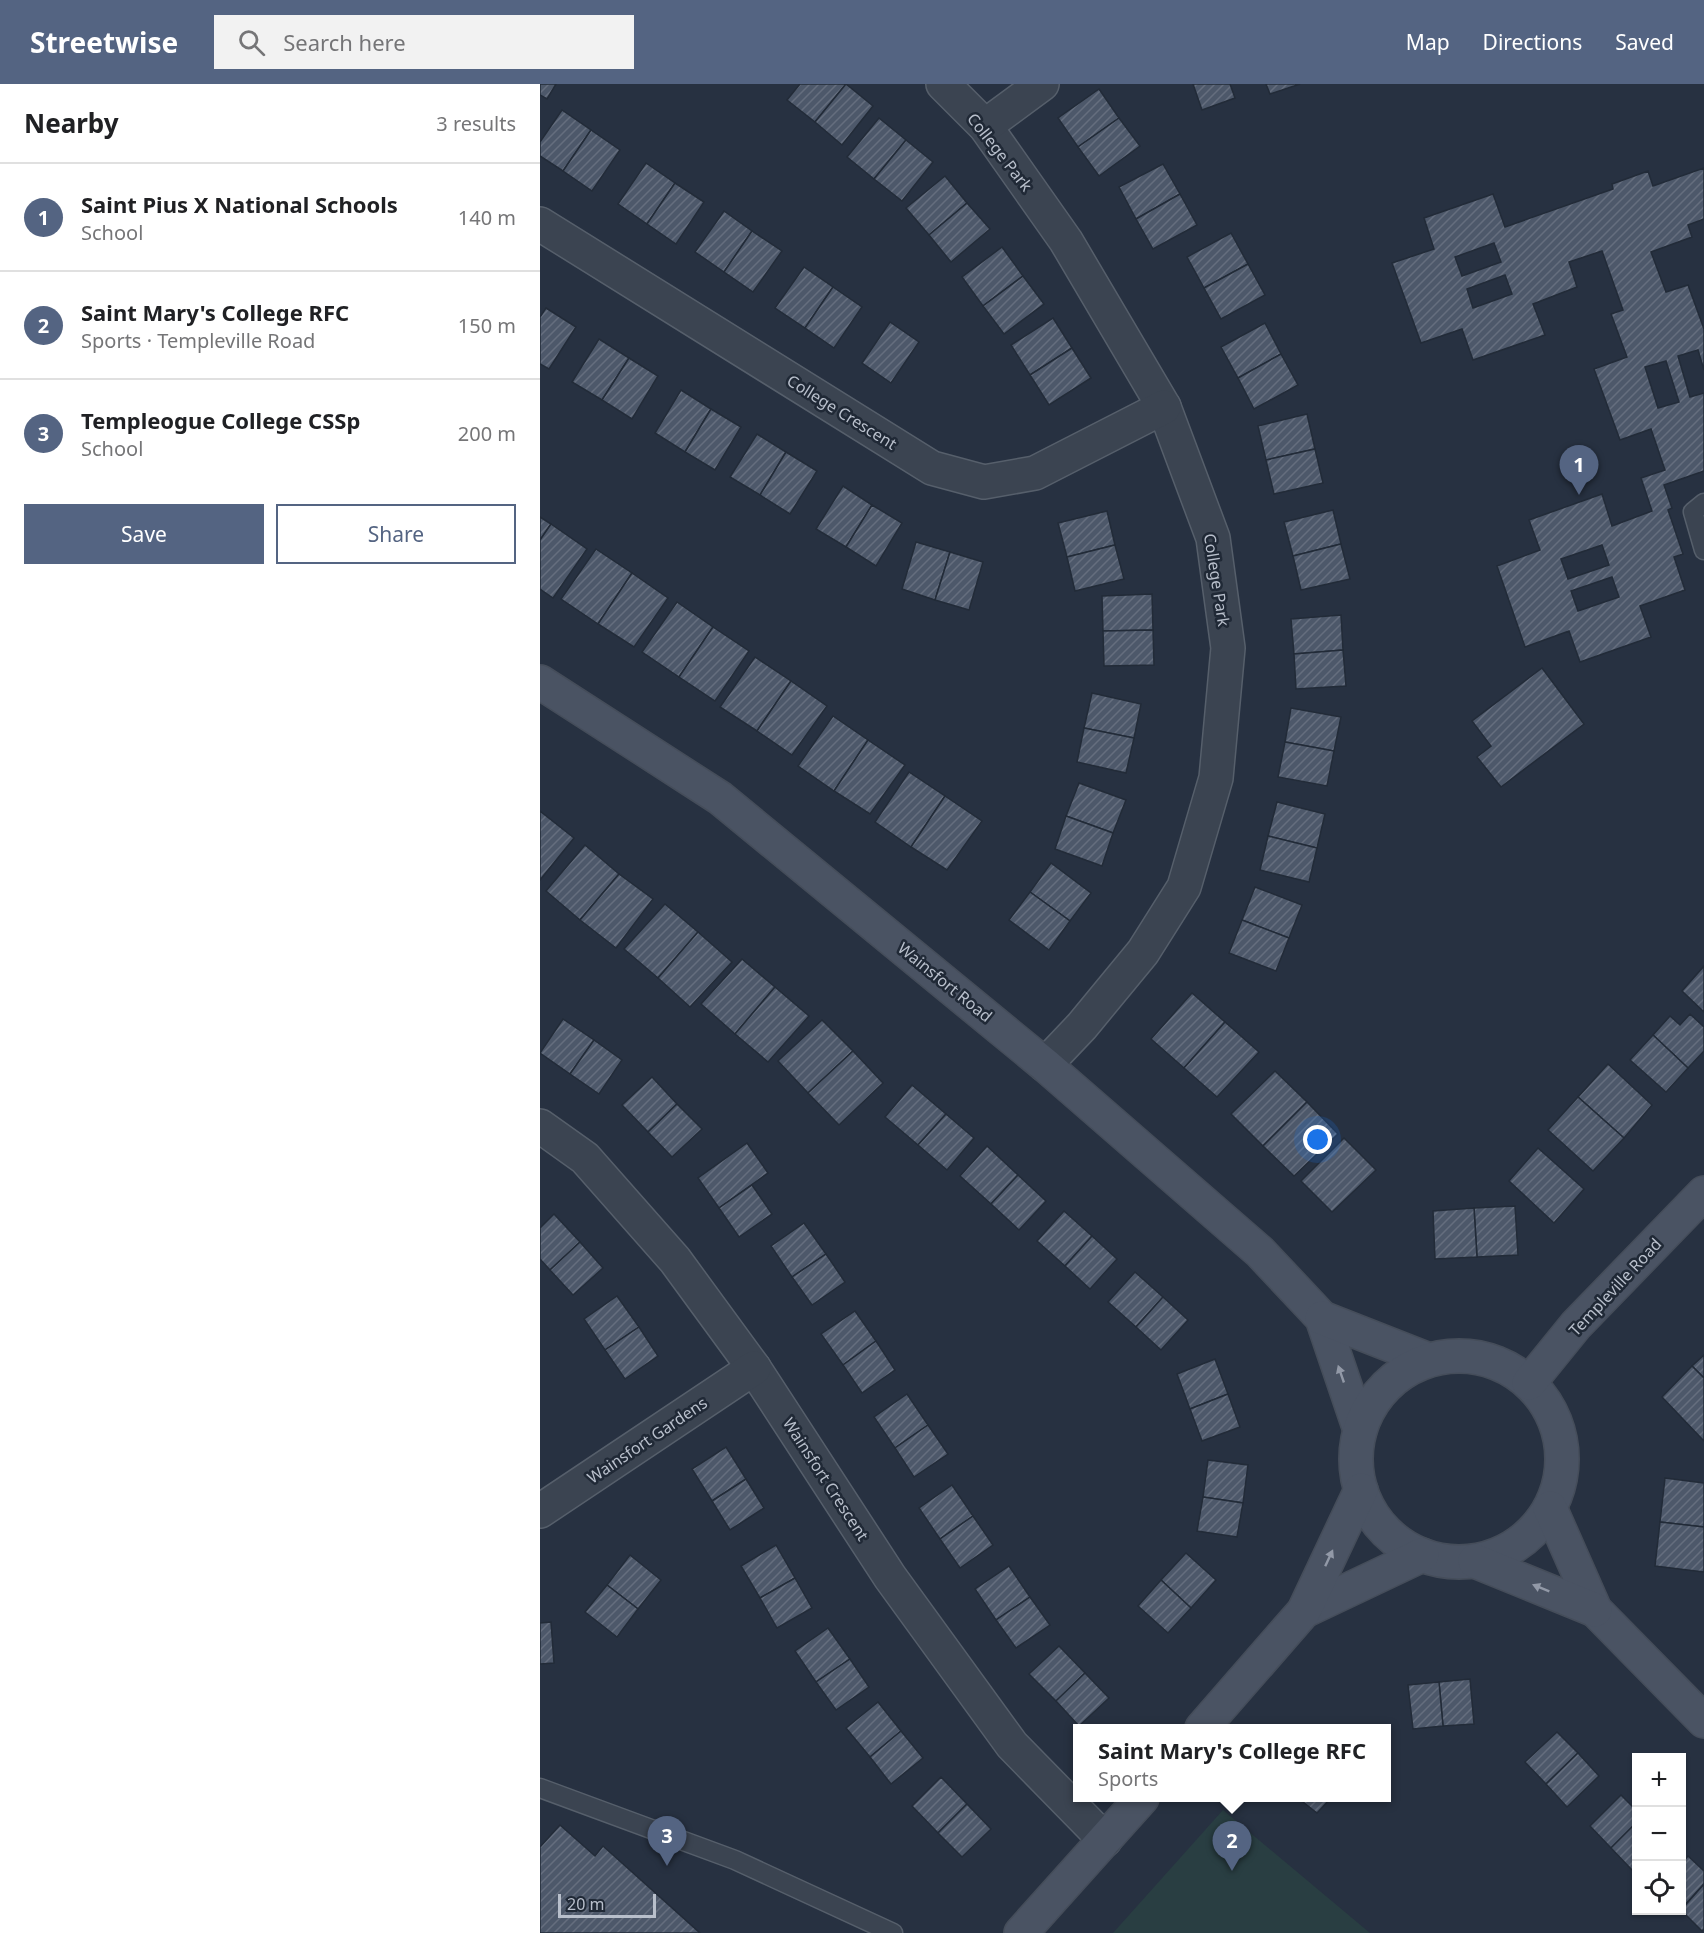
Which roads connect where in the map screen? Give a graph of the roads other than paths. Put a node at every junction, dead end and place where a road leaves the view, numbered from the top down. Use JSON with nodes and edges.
{"nodes":[{"id":1,"x":943,"y":84,"type":"edge"},
{"id":2,"x":1042,"y":84,"type":"edge"},
{"id":3,"x":985,"y":126,"type":"junction"},
{"id":4,"x":540,"y":224,"type":"edge"},
{"id":5,"x":1164,"y":406,"type":"junction"},
{"id":6,"x":1704,"y":503,"type":"edge"},
{"id":7,"x":1704,"y":550,"type":"edge"},
{"id":8,"x":540,"y":682,"type":"edge"},
{"id":9,"x":1045,"y":1065,"type":"junction"},
{"id":10,"x":540,"y":1126,"type":"edge"},
{"id":11,"x":1704,"y":1193,"type":"edge"},
{"id":12,"x":1322,"y":1318,"type":"junction"},
{"id":13,"x":1429,"y":1360,"type":"junction"},
{"id":14,"x":754,"y":1368,"type":"junction"},
{"id":15,"x":1529,"y":1383,"type":"junction"},
{"id":16,"x":1360,"y":1430,"type":"junction"},
{"id":17,"x":1360,"y":1490,"type":"junction"},
{"id":18,"x":1550,"y":1508,"type":"junction"},
{"id":19,"x":540,"y":1511,"type":"edge"},
{"id":20,"x":1422,"y":1555,"type":"junction"},
{"id":21,"x":1475,"y":1561,"type":"junction"},
{"id":22,"x":1595,"y":1610,"type":"junction"},
{"id":23,"x":1304,"y":1611,"type":"junction"},
{"id":24,"x":1704,"y":1721,"type":"edge"},
{"id":25,"x":1205,"y":1724,"type":"edge"},
{"id":26,"x":540,"y":1788,"type":"edge"},
{"id":27,"x":1138,"y":1802,"type":"edge"},
{"id":28,"x":1105,"y":1840,"type":"junction"},
{"id":29,"x":884,"y":1931,"type":"edge"},
{"id":30,"x":1021,"y":1933,"type":"edge"}],
"edges":[{"from":1,"to":3,"type":"street","name":"College Park"},
{"from":2,"to":3,"type":"street"},
{"from":3,"to":5,"type":"street","name":"College Park"},
{"from":4,"to":5,"type":"street","name":"College Crescent"},
{"from":5,"to":9,"type":"street","name":"College Park"},
{"from":6,"to":7,"type":"lane"},
{"from":8,"to":9,"type":"main road","name":"Wainsfort Road"},
{"from":9,"to":12,"type":"main road","name":"Wainsfort Road"},
{"from":10,"to":14,"type":"street","name":"Wainsfort Crescent"},
{"from":11,"to":15,"type":"main road","name":"Templeville Road"},
{"from":12,"to":13,"type":"main road","name":"Wainsfort Road"},
{"from":16,"to":12,"type":"main road","name":"Wainsfort Road","one_way":true},
{"from":13,"to":15,"type":"main road"},
{"from":13,"to":16,"type":"main road"},
{"from":14,"to":19,"type":"street","name":"Wainsfort Gardens"},
{"from":14,"to":28,"type":"street","name":"Wainsfort Crescent"},
{"from":15,"to":18,"type":"main road"},
{"from":16,"to":17,"type":"main road"},
{"from":17,"to":20,"type":"main road"},
{"from":23,"to":17,"type":"main road","one_way":true},
{"from":18,"to":21,"type":"main road"},
{"from":18,"to":22,"type":"main road"},
{"from":20,"to":21,"type":"main road"},
{"from":20,"to":23,"type":"main road"},
{"from":22,"to":21,"type":"main road","one_way":true},
{"from":22,"to":24,"type":"main road"},
{"from":23,"to":25,"type":"main road"},
{"from":26,"to":29,"type":"lane"},
{"from":27,"to":28,"type":"main road"},
{"from":28,"to":30,"type":"main road"}]}
